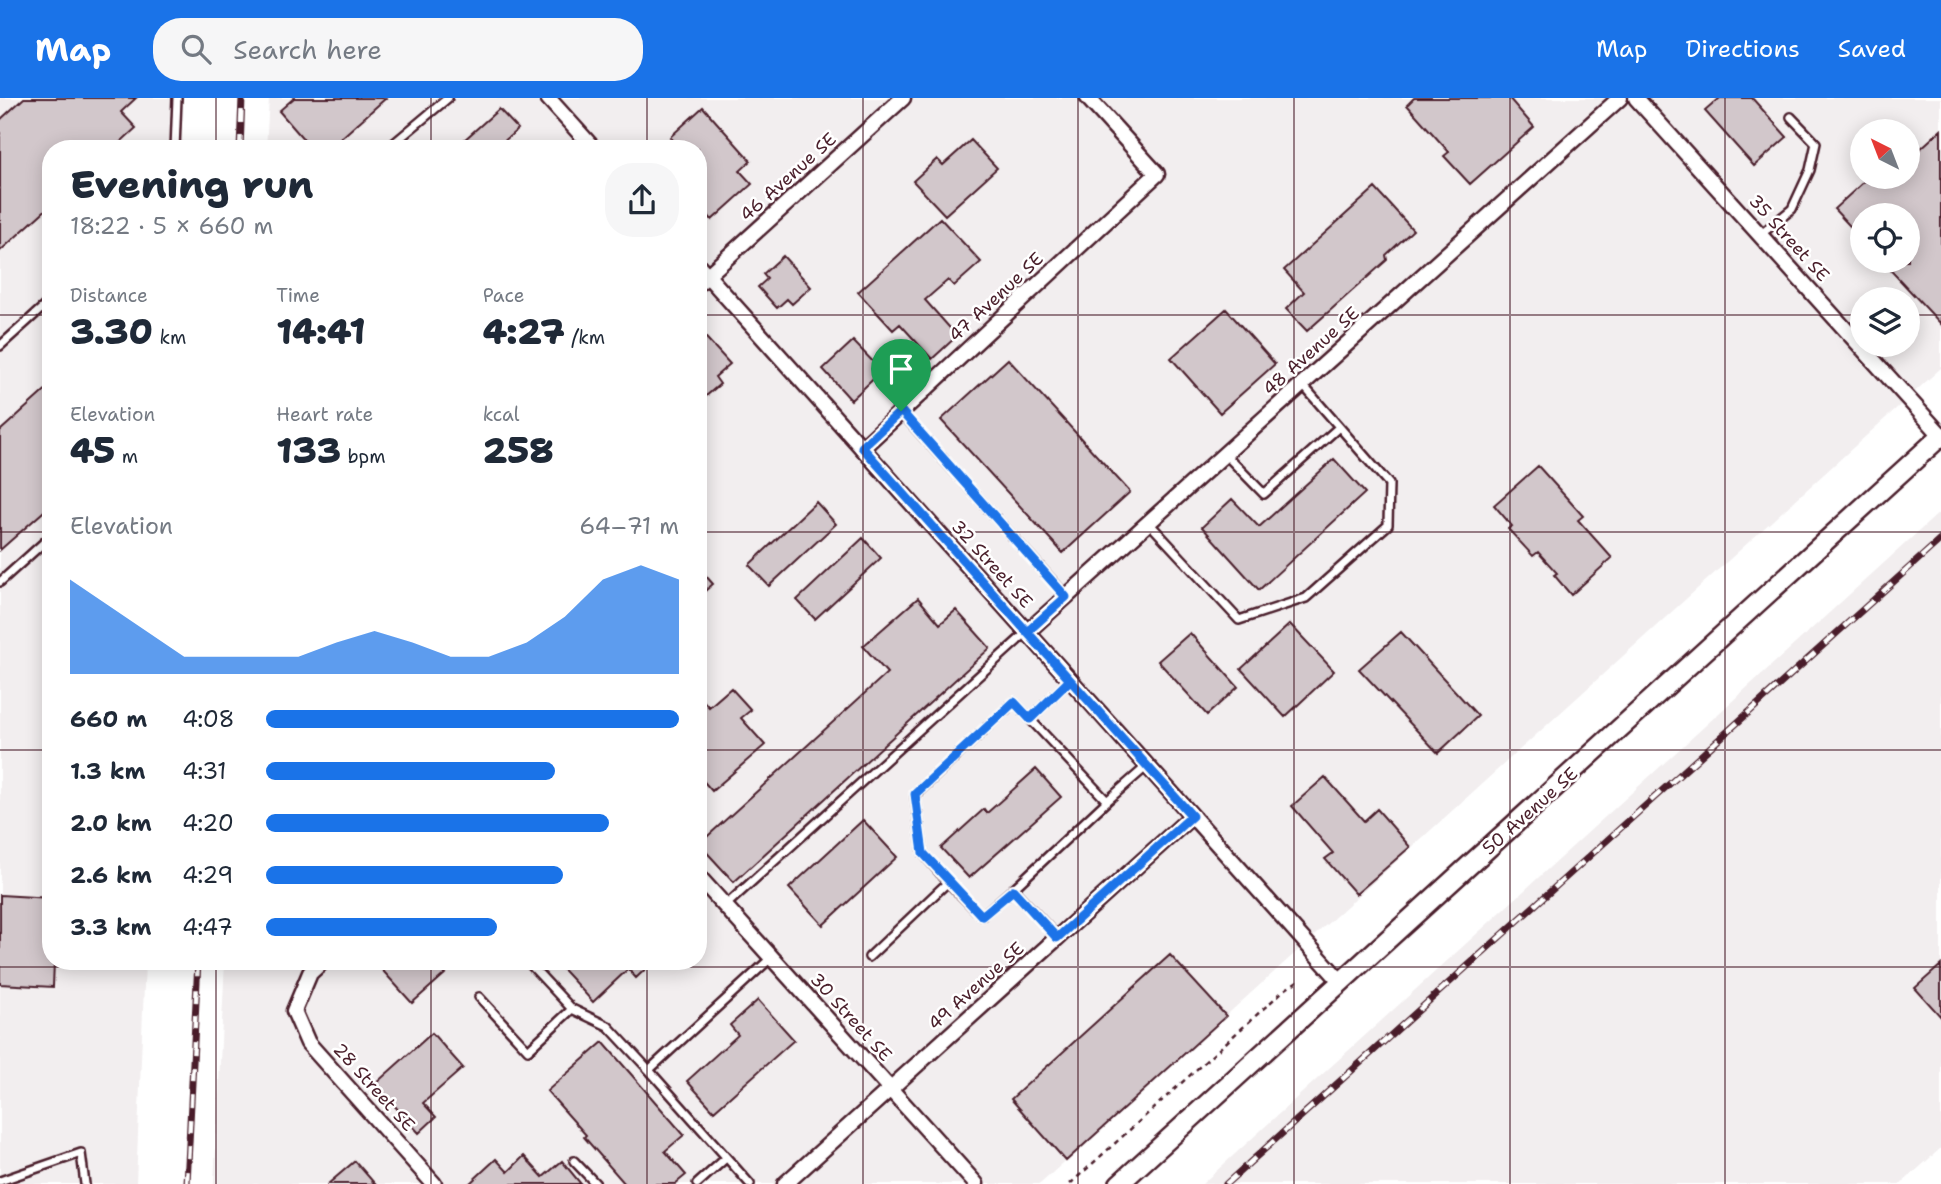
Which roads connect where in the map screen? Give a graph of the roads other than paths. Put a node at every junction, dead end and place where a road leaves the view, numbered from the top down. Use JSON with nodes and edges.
{"nodes":[{"id":1,"x":177,"y":98,"type":"edge"},
{"id":2,"x":448,"y":98,"type":"edge"},
{"id":3,"x":548,"y":98,"type":"edge"},
{"id":4,"x":903,"y":98,"type":"edge"},
{"id":5,"x":1088,"y":98,"type":"edge"},
{"id":6,"x":1620,"y":98,"type":"edge"},
{"id":7,"x":1636,"y":98,"type":"edge"},
{"id":8,"x":1791,"y":117,"type":"dead end"},
{"id":9,"x":175,"y":140,"type":"edge"},
{"id":10,"x":398,"y":140,"type":"edge"},
{"id":11,"x":586,"y":140,"type":"edge"},
{"id":12,"x":1760,"y":234,"type":"junction"},
{"id":13,"x":707,"y":270,"type":"edge"},
{"id":14,"x":707,"y":281,"type":"edge"},
{"id":15,"x":42,"y":308,"type":"edge"},
{"id":16,"x":0,"y":346,"type":"edge"},
{"id":17,"x":1302,"y":384,"type":"junction"},
{"id":18,"x":901,"y":411,"type":"junction"},
{"id":19,"x":1339,"y":427,"type":"junction"},
{"id":20,"x":1941,"y":436,"type":"edge"},
{"id":21,"x":862,"y":447,"type":"junction"},
{"id":22,"x":1225,"y":454,"type":"junction"},
{"id":23,"x":1149,"y":523,"type":"junction"},
{"id":24,"x":42,"y":544,"type":"edge"},
{"id":25,"x":0,"y":582,"type":"edge"},
{"id":26,"x":1066,"y":597,"type":"junction"},
{"id":27,"x":1027,"y":632,"type":"junction"},
{"id":28,"x":1070,"y":680,"type":"junction"},
{"id":29,"x":1030,"y":719,"type":"junction"},
{"id":30,"x":1147,"y":766,"type":"junction"},
{"id":31,"x":1107,"y":802,"type":"junction"},
{"id":32,"x":1192,"y":816,"type":"junction"},
{"id":33,"x":948,"y":882,"type":"junction"},
{"id":34,"x":707,"y":886,"type":"edge"},
{"id":35,"x":1013,"y":890,"type":"junction"},
{"id":36,"x":725,"y":906,"type":"junction"},
{"id":37,"x":1057,"y":938,"type":"junction"},
{"id":38,"x":772,"y":957,"type":"junction"},
{"id":39,"x":869,"y":957,"type":"dead end"},
{"id":40,"x":313,"y":970,"type":"edge"},
{"id":41,"x":535,"y":970,"type":"edge"},
{"id":42,"x":1342,"y":983,"type":"junction"},
{"id":43,"x":479,"y":997,"type":"dead end"},
{"id":44,"x":572,"y":1009,"type":"junction"},
{"id":45,"x":649,"y":1070,"type":"junction"},
{"id":46,"x":891,"y":1089,"type":"junction"},
{"id":47,"x":726,"y":1158,"type":"junction"},
{"id":48,"x":574,"y":1161,"type":"dead end"},
{"id":49,"x":0,"y":1181,"type":"edge"},
{"id":50,"x":973,"y":1183,"type":"edge"},
{"id":51,"x":85,"y":1184,"type":"edge"},
{"id":52,"x":434,"y":1184,"type":"edge"},
{"id":53,"x":596,"y":1184,"type":"edge"},
{"id":54,"x":698,"y":1184,"type":"edge"},
{"id":55,"x":750,"y":1184,"type":"edge"},
{"id":56,"x":785,"y":1184,"type":"edge"},
{"id":57,"x":1119,"y":1184,"type":"edge"}],
"edges":[{"from":1,"to":9,"type":"lane"},
{"from":2,"to":10,"type":"lane"},
{"from":3,"to":11,"type":"street"},
{"from":4,"to":13,"type":"street","name":"46 Avenue SE"},
{"from":5,"to":18,"type":"street","name":"47 Avenue SE"},
{"from":6,"to":17,"type":"street","name":"48 Avenue SE"},
{"from":7,"to":12,"type":"street","name":"35 Street SE"},
{"from":8,"to":12,"type":"lane"},
{"from":12,"to":20,"type":"street","name":"35 Street SE"},
{"from":14,"to":21,"type":"street","name":"32 Street SE"},
{"from":15,"to":16,"type":"lane"},
{"from":17,"to":19,"type":"lane"},
{"from":17,"to":22,"type":"street","name":"48 Avenue SE"},
{"from":18,"to":21,"type":"street","name":"47 Avenue SE"},
{"from":18,"to":26,"type":"lane"},
{"from":19,"to":22,"type":"lane"},
{"from":19,"to":23,"type":"lane"},
{"from":20,"to":42,"type":"street","name":"50 Avenue SE"},
{"from":21,"to":27,"type":"street","name":"32 Street SE"},
{"from":22,"to":23,"type":"street","name":"48 Avenue SE"},
{"from":23,"to":26,"type":"street","name":"48 Avenue SE"},
{"from":24,"to":25,"type":"lane"},
{"from":26,"to":27,"type":"street","name":"48 Avenue SE"},
{"from":27,"to":28,"type":"street","name":"32 Street SE"},
{"from":27,"to":36,"type":"lane"},
{"from":28,"to":29,"type":"lane"},
{"from":28,"to":30,"type":"street","name":"32 Street SE"},
{"from":29,"to":31,"type":"lane"},
{"from":29,"to":33,"type":"lane"},
{"from":30,"to":31,"type":"lane"},
{"from":30,"to":32,"type":"street","name":"32 Street SE"},
{"from":31,"to":35,"type":"lane"},
{"from":32,"to":37,"type":"street","name":"49 Avenue SE"},
{"from":32,"to":42,"type":"street","name":"32 Street SE"},
{"from":33,"to":35,"type":"lane"},
{"from":33,"to":39,"type":"lane"},
{"from":34,"to":36,"type":"street","name":"30 Street SE"},
{"from":35,"to":37,"type":"lane"},
{"from":36,"to":38,"type":"street","name":"30 Street SE"},
{"from":37,"to":46,"type":"street","name":"49 Avenue SE"},
{"from":38,"to":45,"type":"lane"},
{"from":38,"to":46,"type":"street","name":"30 Street SE"},
{"from":40,"to":52,"type":"street","name":"28 Street SE"},
{"from":41,"to":44,"type":"lane"},
{"from":42,"to":57,"type":"street","name":"50 Avenue SE"},
{"from":43,"to":44,"type":"lane"},
{"from":44,"to":45,"type":"lane"},
{"from":45,"to":47,"type":"lane"},
{"from":46,"to":50,"type":"street","name":"30 Street SE"},
{"from":46,"to":56,"type":"street","name":"49 Avenue SE"},
{"from":47,"to":54,"type":"lane"},
{"from":47,"to":55,"type":"lane"},
{"from":48,"to":53,"type":"lane"},
{"from":49,"to":51,"type":"lane"}]}
